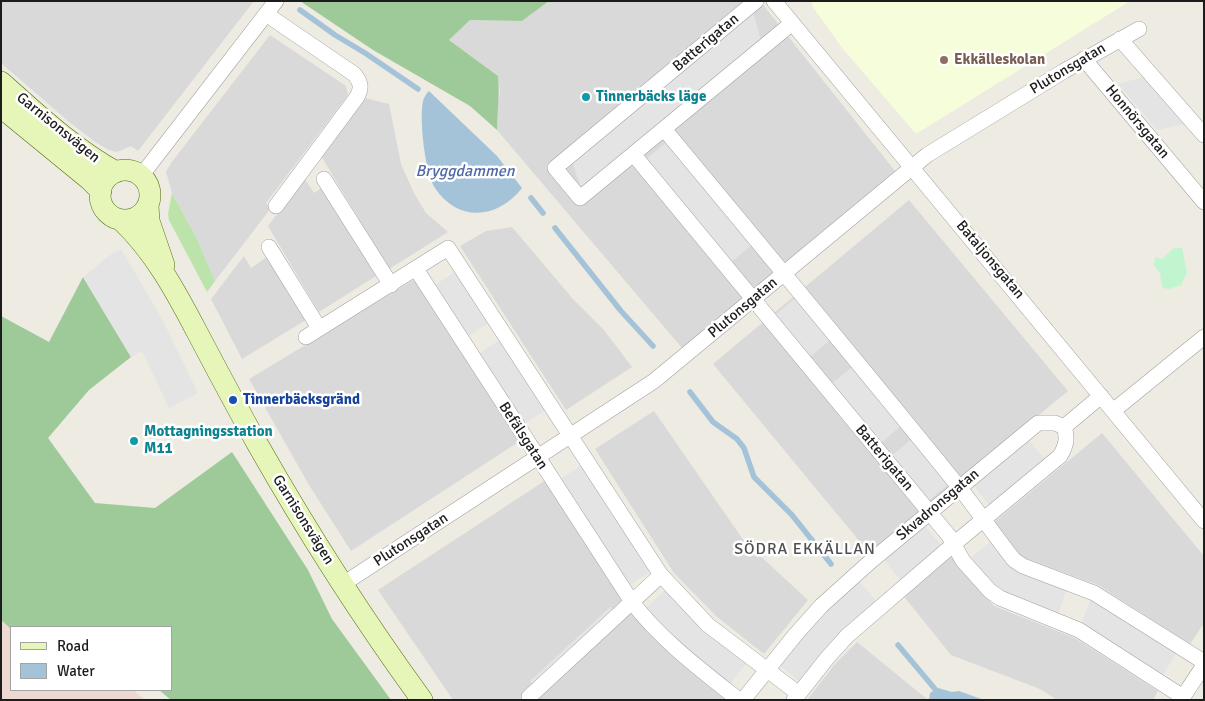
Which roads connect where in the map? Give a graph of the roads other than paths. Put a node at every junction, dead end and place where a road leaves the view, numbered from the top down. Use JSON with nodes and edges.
{"nodes":[{"id":1,"x":276,"y":1,"type":"edge"},
{"id":2,"x":756,"y":1,"type":"edge"},
{"id":3,"x":774,"y":1,"type":"edge"},
{"id":4,"x":266,"y":14,"type":"junction"},
{"id":5,"x":791,"y":24,"type":"junction"},
{"id":6,"x":1139,"y":29,"type":"dead end"},
{"id":7,"x":1120,"y":39,"type":"junction"},
{"id":8,"x":1084,"y":59,"type":"junction"},
{"id":9,"x":1,"y":82,"type":"edge"},
{"id":10,"x":1,"y":107,"type":"edge"},
{"id":11,"x":664,"y":129,"type":"junction"},
{"id":12,"x":1204,"y":135,"type":"edge"},
{"id":13,"x":634,"y":155,"type":"junction"},
{"id":14,"x":911,"y":167,"type":"junction"},
{"id":15,"x":116,"y":172,"type":"junction"},
{"id":16,"x":140,"y":176,"type":"junction"},
{"id":17,"x":324,"y":179,"type":"dead end"},
{"id":18,"x":1197,"y":183,"type":"edge"},
{"id":19,"x":100,"y":191,"type":"junction"},
{"id":20,"x":1204,"y":202,"type":"edge"},
{"id":21,"x":148,"y":206,"type":"junction"},
{"id":22,"x":276,"y":206,"type":"dead end"},
{"id":23,"x":121,"y":220,"type":"junction"},
{"id":24,"x":269,"y":247,"type":"dead end"},
{"id":25,"x":416,"y":269,"type":"junction"},
{"id":26,"x":784,"y":274,"type":"junction"},
{"id":27,"x":169,"y":280,"type":"junction"},
{"id":28,"x":391,"y":285,"type":"junction"},
{"id":29,"x":753,"y":300,"type":"junction"},
{"id":30,"x":319,"y":328,"type":"junction"},
{"id":31,"x":306,"y":337,"type":"dead end"},
{"id":32,"x":1204,"y":337,"type":"edge"},
{"id":33,"x":1100,"y":396,"type":"junction"},
{"id":34,"x":1113,"y":411,"type":"junction"},
{"id":35,"x":1064,"y":426,"type":"junction"},
{"id":36,"x":571,"y":435,"type":"junction"},
{"id":37,"x":537,"y":458,"type":"junction"},
{"id":38,"x":959,"y":488,"type":"junction"},
{"id":39,"x":930,"y":513,"type":"junction"},
{"id":40,"x":1204,"y":520,"type":"edge"},
{"id":41,"x":983,"y":521,"type":"junction"},
{"id":42,"x":955,"y":543,"type":"junction"},
{"id":43,"x":661,"y":574,"type":"junction"},
{"id":44,"x":343,"y":584,"type":"junction"},
{"id":45,"x":632,"y":602,"type":"junction"},
{"id":46,"x":1204,"y":664,"type":"edge"},
{"id":47,"x":767,"y":670,"type":"junction"},
{"id":48,"x":529,"y":697,"type":"dead end"},
{"id":49,"x":796,"y":697,"type":"edge"},
{"id":50,"x":1182,"y":698,"type":"edge"},
{"id":51,"x":422,"y":700,"type":"edge"},
{"id":52,"x":741,"y":700,"type":"edge"}],
"edges":[{"from":1,"to":4,"type":"street"},
{"from":2,"to":13,"type":"street","name":"Batterigatan"},
{"from":3,"to":5,"type":"street","name":"Bataljonsgatan"},
{"from":4,"to":16,"type":"street"},
{"from":4,"to":22,"type":"street"},
{"from":5,"to":11,"type":"street","name":"Batterigatan"},
{"from":5,"to":14,"type":"street","name":"Bataljonsgatan"},
{"from":6,"to":7,"type":"street","name":"Plutonsgatan"},
{"from":7,"to":8,"type":"street","name":"Plutonsgatan"},
{"from":7,"to":12,"type":"street"},
{"from":8,"to":14,"type":"street","name":"Plutonsgatan"},
{"from":8,"to":18,"type":"street","name":"Honnörsgatan"},
{"from":9,"to":15,"type":"street","name":"Garnisonsvägen"},
{"from":10,"to":19,"type":"street","name":"Garnisonsvägen"},
{"from":11,"to":13,"type":"street","name":"Batterigatan"},
{"from":11,"to":26,"type":"street"},
{"from":13,"to":29,"type":"street","name":"Batterigatan"},
{"from":14,"to":26,"type":"street","name":"Plutonsgatan"},
{"from":14,"to":33,"type":"street","name":"Bataljonsgatan"},
{"from":15,"to":16,"type":"street"},
{"from":15,"to":19,"type":"street"},
{"from":16,"to":21,"type":"street"},
{"from":17,"to":28,"type":"street"},
{"from":18,"to":20,"type":"street","name":"Honnörsgatan"},
{"from":19,"to":23,"type":"street"},
{"from":21,"to":23,"type":"street"},
{"from":21,"to":27,"type":"street","name":"Garnisonsvägen"},
{"from":23,"to":27,"type":"street","name":"Garnisonsvägen"},
{"from":24,"to":30,"type":"street"},
{"from":25,"to":28,"type":"street"},
{"from":25,"to":36,"type":"street"},
{"from":25,"to":37,"type":"street","name":"Befälsgatan"},
{"from":26,"to":29,"type":"street","name":"Plutonsgatan"},
{"from":26,"to":38,"type":"street"},
{"from":27,"to":44,"type":"street","name":"Garnisonsvägen"},
{"from":28,"to":30,"type":"street"},
{"from":29,"to":36,"type":"street","name":"Plutonsgatan"},
{"from":29,"to":39,"type":"street","name":"Batterigatan"},
{"from":30,"to":31,"type":"street"},
{"from":32,"to":34,"type":"street"},
{"from":33,"to":34,"type":"street","name":"Bataljonsgatan"},
{"from":33,"to":35,"type":"street"},
{"from":34,"to":40,"type":"street","name":"Bataljonsgatan"},
{"from":35,"to":38,"type":"street","name":"Skvadronsgatan"},
{"from":35,"to":41,"type":"street"},
{"from":36,"to":37,"type":"street","name":"Plutonsgatan"},
{"from":36,"to":43,"type":"street"},
{"from":37,"to":44,"type":"street","name":"Plutonsgatan"},
{"from":37,"to":45,"type":"street","name":"Befälsgatan"},
{"from":38,"to":39,"type":"street","name":"Skvadronsgatan"},
{"from":38,"to":41,"type":"street"},
{"from":39,"to":42,"type":"street","name":"Batterigatan"},
{"from":39,"to":47,"type":"street","name":"Skvadronsgatan"},
{"from":41,"to":42,"type":"street"},
{"from":41,"to":46,"type":"street"},
{"from":42,"to":49,"type":"street"},
{"from":42,"to":50,"type":"street","name":"Batterigatan"},
{"from":43,"to":45,"type":"street"},
{"from":43,"to":47,"type":"street"},
{"from":44,"to":51,"type":"street","name":"Garnisonsvägen"},
{"from":45,"to":48,"type":"street"},
{"from":45,"to":52,"type":"street","name":"Befälsgatan"},
{"from":46,"to":50,"type":"street"},
{"from":47,"to":49,"type":"street"},
{"from":47,"to":52,"type":"street","name":"Skvadronsgatan"}]}
